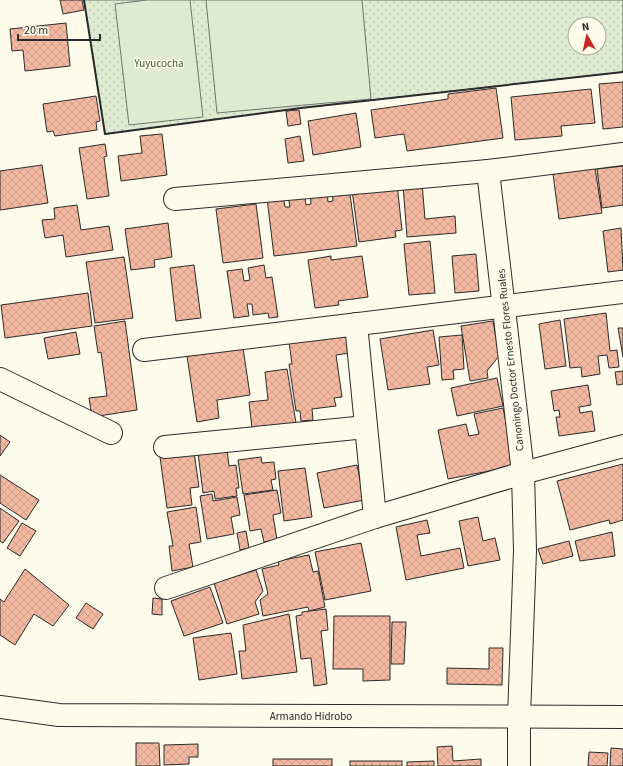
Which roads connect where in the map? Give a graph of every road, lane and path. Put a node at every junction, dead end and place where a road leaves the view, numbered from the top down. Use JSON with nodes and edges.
{"nodes":[{"id":1,"x":623,"y":154,"type":"edge"},
{"id":2,"x":488,"y":171,"type":"junction"},
{"id":3,"x":175,"y":199,"type":"dead end"},
{"id":4,"x":623,"y":292,"type":"edge"},
{"id":5,"x":505,"y":307,"type":"junction"},
{"id":6,"x":356,"y":324,"type":"junction"},
{"id":7,"x":144,"y":350,"type":"dead end"},
{"id":8,"x":0,"y":379,"type":"edge"},
{"id":9,"x":366,"y":427,"type":"junction"},
{"id":10,"x":111,"y":433,"type":"dead end"},
{"id":11,"x":623,"y":446,"type":"edge"},
{"id":12,"x":165,"y":447,"type":"dead end"},
{"id":13,"x":523,"y":473,"type":"junction"},
{"id":14,"x":375,"y":517,"type":"junction"},
{"id":15,"x":166,"y":588,"type":"dead end"},
{"id":16,"x":0,"y":707,"type":"edge"},
{"id":17,"x":519,"y":716,"type":"junction"},
{"id":18,"x":623,"y":717,"type":"edge"},
{"id":19,"x":519,"y":766,"type":"edge"}],
"edges":[{"from":1,"to":2,"type":"street"},
{"from":2,"to":3,"type":"street"},
{"from":2,"to":5,"type":"street","name":"Canoningo Doctor Ernesto Flores Ruales"},
{"from":4,"to":5,"type":"street"},
{"from":5,"to":6,"type":"street"},
{"from":5,"to":13,"type":"street","name":"Canoningo Doctor Ernesto Flores Ruales"},
{"from":6,"to":7,"type":"street"},
{"from":6,"to":9,"type":"street"},
{"from":8,"to":10,"type":"street"},
{"from":9,"to":12,"type":"street"},
{"from":9,"to":14,"type":"street"},
{"from":11,"to":13,"type":"street"},
{"from":13,"to":14,"type":"street"},
{"from":13,"to":17,"type":"street","name":"Canoningo Doctor Ernesto Flores Ruales"},
{"from":14,"to":15,"type":"street"},
{"from":16,"to":17,"type":"street","name":"Armando Hidrobo"},
{"from":17,"to":18,"type":"street","name":"Armando Hidrobo"},
{"from":17,"to":19,"type":"street","name":"Canoningo Doctor Ernesto Flores Ruales"}]}
